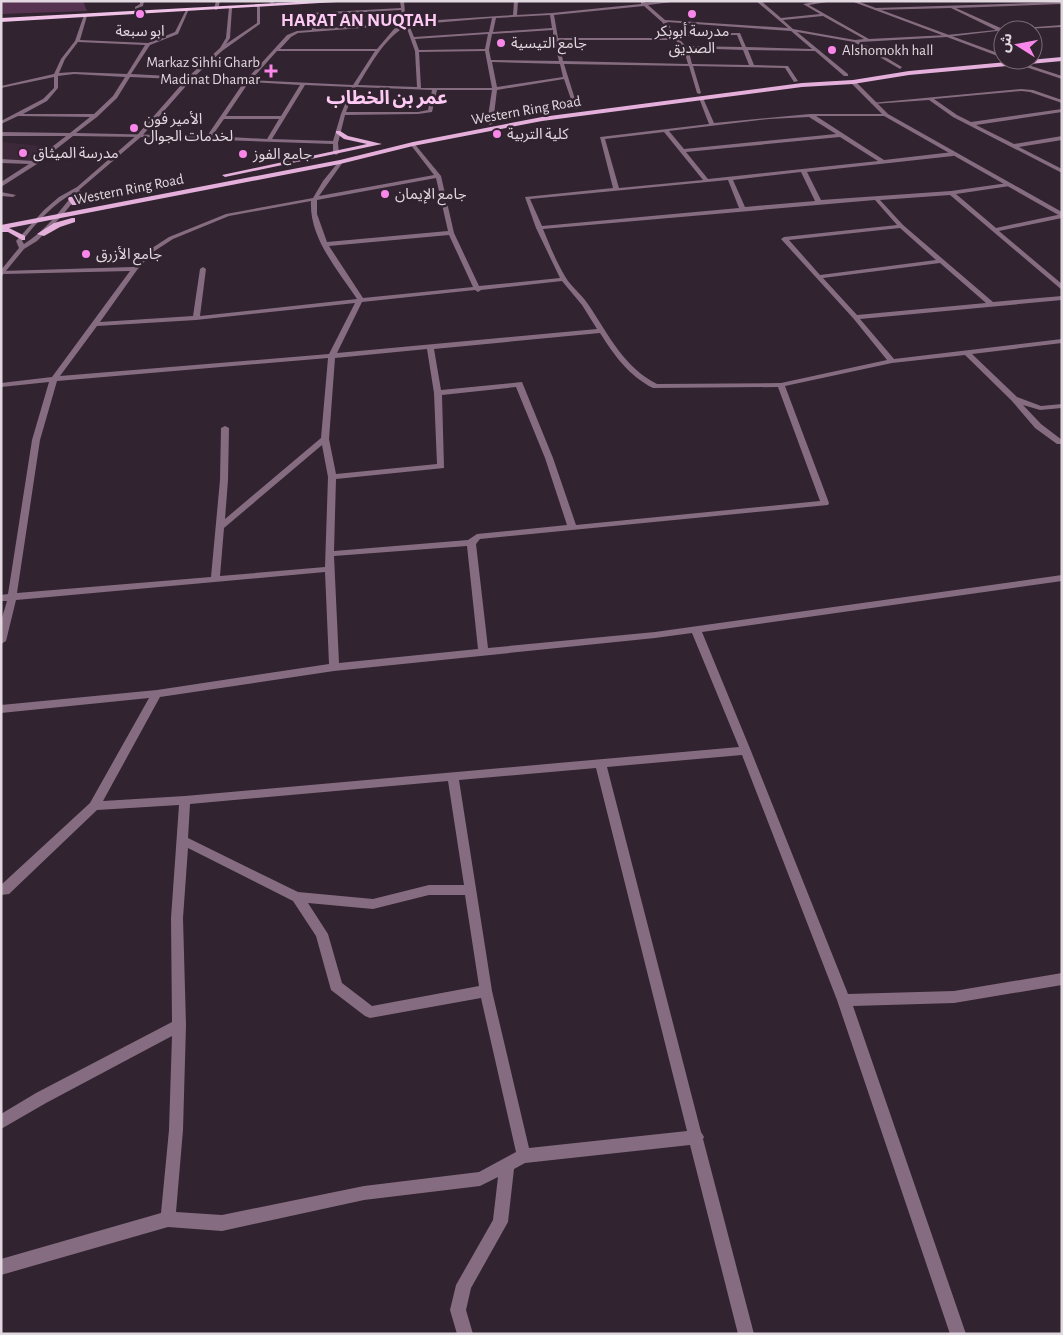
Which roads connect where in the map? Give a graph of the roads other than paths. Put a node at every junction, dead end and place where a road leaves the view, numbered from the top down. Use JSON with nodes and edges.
{"nodes":[{"id":1,"x":142,"y":1,"type":"edge"},
{"id":2,"x":312,"y":1,"type":"edge"},
{"id":3,"x":350,"y":1,"type":"edge"},
{"id":4,"x":402,"y":1,"type":"edge"},
{"id":5,"x":516,"y":1,"type":"edge"},
{"id":6,"x":677,"y":1,"type":"edge"},
{"id":7,"x":758,"y":1,"type":"edge"},
{"id":8,"x":831,"y":1,"type":"edge"},
{"id":9,"x":853,"y":1,"type":"edge"},
{"id":10,"x":940,"y":1,"type":"edge"},
{"id":11,"x":995,"y":1,"type":"edge"},
{"id":12,"x":272,"y":2,"type":"edge"},
{"id":13,"x":1045,"y":2,"type":"edge"},
{"id":14,"x":643,"y":3,"type":"edge"},
{"id":15,"x":1062,"y":3,"type":"edge"},
{"id":16,"x":217,"y":5,"type":"edge"},
{"id":17,"x":596,"y":5,"type":"dead end"},
{"id":18,"x":1000,"y":5,"type":"junction"},
{"id":19,"x":258,"y":7,"type":"junction"},
{"id":20,"x":951,"y":7,"type":"junction"},
{"id":21,"x":134,"y":8,"type":"junction"},
{"id":22,"x":230,"y":8,"type":"junction"},
{"id":23,"x":402,"y":9,"type":"junction"},
{"id":24,"x":601,"y":9,"type":"junction"},
{"id":25,"x":875,"y":9,"type":"junction"},
{"id":26,"x":188,"y":10,"type":"junction"},
{"id":27,"x":1062,"y":11,"type":"edge"},
{"id":28,"x":552,"y":14,"type":"junction"},
{"id":29,"x":822,"y":15,"type":"junction"},
{"id":30,"x":85,"y":16,"type":"junction"},
{"id":31,"x":515,"y":16,"type":"junction"},
{"id":32,"x":494,"y":17,"type":"junction"},
{"id":33,"x":1,"y":18,"type":"edge"},
{"id":34,"x":781,"y":19,"type":"junction"},
{"id":35,"x":664,"y":21,"type":"junction"},
{"id":36,"x":407,"y":24,"type":"junction"},
{"id":37,"x":708,"y":24,"type":"junction"},
{"id":38,"x":787,"y":24,"type":"junction"},
{"id":39,"x":1062,"y":26,"type":"edge"},
{"id":40,"x":993,"y":27,"type":"edge"},
{"id":41,"x":1043,"y":27,"type":"edge"},
{"id":42,"x":554,"y":29,"type":"junction"},
{"id":43,"x":778,"y":29,"type":"junction"},
{"id":44,"x":794,"y":30,"type":"junction"},
{"id":45,"x":314,"y":31,"type":"junction"},
{"id":46,"x":491,"y":32,"type":"junction"},
{"id":47,"x":993,"y":32,"type":"edge"},
{"id":48,"x":712,"y":33,"type":"junction"},
{"id":49,"x":948,"y":36,"type":"junction"},
{"id":50,"x":675,"y":37,"type":"junction"},
{"id":51,"x":411,"y":38,"type":"junction"},
{"id":52,"x":555,"y":39,"type":"junction"},
{"id":53,"x":77,"y":40,"type":"junction"},
{"id":54,"x":868,"y":40,"type":"junction"},
{"id":55,"x":855,"y":41,"type":"junction"},
{"id":56,"x":148,"y":44,"type":"junction"},
{"id":57,"x":685,"y":47,"type":"junction"},
{"id":58,"x":746,"y":48,"type":"junction"},
{"id":59,"x":220,"y":50,"type":"junction"},
{"id":60,"x":278,"y":50,"type":"junction"},
{"id":61,"x":378,"y":50,"type":"junction"},
{"id":62,"x":487,"y":50,"type":"junction"},
{"id":63,"x":818,"y":50,"type":"junction"},
{"id":64,"x":417,"y":51,"type":"junction"},
{"id":65,"x":993,"y":54,"type":"edge"},
{"id":66,"x":1062,"y":54,"type":"edge"},
{"id":67,"x":1043,"y":55,"type":"edge"},
{"id":68,"x":993,"y":59,"type":"edge"},
{"id":69,"x":1062,"y":59,"type":"edge"},
{"id":70,"x":1043,"y":60,"type":"edge"},
{"id":71,"x":490,"y":61,"type":"junction"},
{"id":72,"x":562,"y":61,"type":"junction"},
{"id":73,"x":993,"y":63,"type":"edge"},
{"id":74,"x":692,"y":66,"type":"junction"},
{"id":75,"x":752,"y":66,"type":"junction"},
{"id":76,"x":900,"y":68,"type":"junction"},
{"id":77,"x":1039,"y":70,"type":"edge"},
{"id":78,"x":910,"y":73,"type":"junction"},
{"id":79,"x":56,"y":74,"type":"junction"},
{"id":80,"x":846,"y":75,"type":"junction"},
{"id":81,"x":128,"y":76,"type":"junction"},
{"id":82,"x":191,"y":77,"type":"junction"},
{"id":83,"x":564,"y":78,"type":"junction"},
{"id":84,"x":1062,"y":78,"type":"edge"},
{"id":85,"x":248,"y":80,"type":"junction"},
{"id":86,"x":796,"y":80,"type":"junction"},
{"id":87,"x":853,"y":82,"type":"junction"},
{"id":88,"x":304,"y":83,"type":"junction"},
{"id":89,"x":1,"y":87,"type":"edge"},
{"id":90,"x":354,"y":87,"type":"junction"},
{"id":91,"x":419,"y":89,"type":"junction"},
{"id":92,"x":495,"y":89,"type":"junction"},
{"id":93,"x":435,"y":90,"type":"junction"},
{"id":94,"x":700,"y":96,"type":"junction"},
{"id":95,"x":931,"y":99,"type":"junction"},
{"id":96,"x":1062,"y":102,"type":"edge"},
{"id":97,"x":873,"y":103,"type":"junction"},
{"id":98,"x":576,"y":108,"type":"junction"},
{"id":99,"x":1062,"y":110,"type":"edge"},
{"id":100,"x":343,"y":114,"type":"junction"},
{"id":101,"x":18,"y":115,"type":"junction"},
{"id":102,"x":810,"y":115,"type":"junction"},
{"id":103,"x":886,"y":115,"type":"junction"},
{"id":104,"x":95,"y":116,"type":"junction"},
{"id":105,"x":223,"y":117,"type":"junction"},
{"id":106,"x":282,"y":118,"type":"junction"},
{"id":107,"x":1,"y":123,"type":"edge"},
{"id":108,"x":970,"y":124,"type":"junction"},
{"id":109,"x":490,"y":125,"type":"junction"},
{"id":110,"x":712,"y":126,"type":"junction"},
{"id":111,"x":338,"y":132,"type":"junction"},
{"id":112,"x":667,"y":132,"type":"junction"},
{"id":113,"x":1,"y":134,"type":"edge"},
{"id":114,"x":72,"y":135,"type":"junction"},
{"id":115,"x":140,"y":135,"type":"junction"},
{"id":116,"x":840,"y":136,"type":"junction"},
{"id":117,"x":209,"y":137,"type":"junction"},
{"id":118,"x":1062,"y":138,"type":"edge"},
{"id":119,"x":268,"y":141,"type":"junction"},
{"id":120,"x":335,"y":143,"type":"junction"},
{"id":121,"x":383,"y":144,"type":"junction"},
{"id":122,"x":414,"y":144,"type":"junction"},
{"id":123,"x":1014,"y":146,"type":"junction"},
{"id":124,"x":684,"y":151,"type":"junction"},
{"id":125,"x":336,"y":153,"type":"junction"},
{"id":126,"x":952,"y":154,"type":"junction"},
{"id":127,"x":1,"y":161,"type":"edge"},
{"id":128,"x":882,"y":161,"type":"junction"},
{"id":129,"x":340,"y":162,"type":"junction"},
{"id":130,"x":35,"y":163,"type":"junction"},
{"id":131,"x":803,"y":170,"type":"junction"},
{"id":132,"x":1062,"y":171,"type":"edge"},
{"id":133,"x":438,"y":176,"type":"junction"},
{"id":134,"x":216,"y":177,"type":"dead end"},
{"id":135,"x":730,"y":178,"type":"junction"},
{"id":136,"x":708,"y":181,"type":"junction"},
{"id":137,"x":1,"y":184,"type":"edge"},
{"id":138,"x":1008,"y":185,"type":"junction"},
{"id":139,"x":79,"y":188,"type":"junction"},
{"id":140,"x":616,"y":188,"type":"junction"},
{"id":141,"x":951,"y":193,"type":"junction"},
{"id":142,"x":1,"y":194,"type":"edge"},
{"id":143,"x":13,"y":195,"type":"dead end"},
{"id":144,"x":876,"y":198,"type":"junction"},
{"id":145,"x":72,"y":199,"type":"junction"},
{"id":146,"x":103,"y":200,"type":"dead end"},
{"id":147,"x":314,"y":200,"type":"junction"},
{"id":148,"x":819,"y":202,"type":"junction"},
{"id":149,"x":84,"y":203,"type":"junction"},
{"id":150,"x":121,"y":203,"type":"junction"},
{"id":151,"x":66,"y":207,"type":"junction"},
{"id":152,"x":743,"y":210,"type":"junction"},
{"id":153,"x":46,"y":211,"type":"junction"},
{"id":154,"x":1062,"y":215,"type":"edge"},
{"id":155,"x":59,"y":216,"type":"junction"},
{"id":156,"x":1,"y":219,"type":"edge"},
{"id":157,"x":34,"y":221,"type":"junction"},
{"id":158,"x":901,"y":226,"type":"junction"},
{"id":159,"x":539,"y":228,"type":"junction"},
{"id":160,"x":1,"y":229,"type":"edge"},
{"id":161,"x":997,"y":230,"type":"junction"},
{"id":162,"x":451,"y":233,"type":"junction"},
{"id":163,"x":41,"y":234,"type":"junction"},
{"id":164,"x":22,"y":238,"type":"junction"},
{"id":165,"x":325,"y":244,"type":"junction"},
{"id":166,"x":22,"y":248,"type":"junction"},
{"id":167,"x":941,"y":261,"type":"junction"},
{"id":168,"x":135,"y":268,"type":"junction"},
{"id":169,"x":202,"y":268,"type":"dead end"},
{"id":170,"x":3,"y":273,"type":"edge"},
{"id":171,"x":818,"y":277,"type":"junction"},
{"id":172,"x":564,"y":280,"type":"junction"},
{"id":173,"x":1062,"y":288,"type":"edge"},
{"id":174,"x":478,"y":290,"type":"junction"},
{"id":175,"x":1062,"y":298,"type":"edge"},
{"id":176,"x":360,"y":299,"type":"junction"},
{"id":177,"x":992,"y":304,"type":"junction"},
{"id":178,"x":855,"y":317,"type":"junction"},
{"id":179,"x":196,"y":318,"type":"junction"},
{"id":180,"x":95,"y":324,"type":"junction"},
{"id":181,"x":601,"y":331,"type":"junction"},
{"id":182,"x":1062,"y":341,"type":"edge"},
{"id":183,"x":430,"y":346,"type":"junction"},
{"id":184,"x":966,"y":352,"type":"junction"},
{"id":185,"x":332,"y":356,"type":"junction"},
{"id":186,"x":892,"y":361,"type":"junction"},
{"id":187,"x":54,"y":379,"type":"junction"},
{"id":188,"x":781,"y":385,"type":"junction"},
{"id":189,"x":1,"y":386,"type":"edge"},
{"id":190,"x":438,"y":393,"type":"junction"},
{"id":191,"x":1014,"y":399,"type":"junction"},
{"id":192,"x":1062,"y":406,"type":"edge"},
{"id":193,"x":225,"y":428,"type":"dead end"},
{"id":194,"x":325,"y":439,"type":"junction"},
{"id":195,"x":1060,"y":442,"type":"dead end"},
{"id":196,"x":332,"y":477,"type":"junction"},
{"id":197,"x":220,"y":527,"type":"junction"},
{"id":198,"x":572,"y":527,"type":"junction"},
{"id":199,"x":471,"y":543,"type":"junction"},
{"id":200,"x":329,"y":554,"type":"junction"},
{"id":201,"x":330,"y":569,"type":"junction"},
{"id":202,"x":215,"y":578,"type":"junction"},
{"id":203,"x":1062,"y":578,"type":"edge"},
{"id":204,"x":1,"y":598,"type":"edge"},
{"id":205,"x":12,"y":598,"type":"junction"},
{"id":206,"x":696,"y":630,"type":"junction"},
{"id":207,"x":1,"y":641,"type":"edge"},
{"id":208,"x":483,"y":652,"type":"junction"},
{"id":209,"x":334,"y":667,"type":"junction"},
{"id":210,"x":157,"y":694,"type":"junction"},
{"id":211,"x":1,"y":709,"type":"edge"},
{"id":212,"x":746,"y":751,"type":"junction"},
{"id":213,"x":600,"y":764,"type":"junction"},
{"id":214,"x":454,"y":776,"type":"junction"},
{"id":215,"x":185,"y":800,"type":"junction"},
{"id":216,"x":94,"y":806,"type":"junction"},
{"id":217,"x":182,"y":840,"type":"junction"},
{"id":218,"x":470,"y":890,"type":"junction"},
{"id":219,"x":3,"y":891,"type":"edge"},
{"id":220,"x":297,"y":897,"type":"junction"},
{"id":221,"x":1062,"y":979,"type":"edge"},
{"id":222,"x":486,"y":991,"type":"junction"},
{"id":223,"x":844,"y":1000,"type":"junction"},
{"id":224,"x":179,"y":1024,"type":"junction"},
{"id":225,"x":1,"y":1122,"type":"edge"},
{"id":226,"x":697,"y":1137,"type":"junction"},
{"id":227,"x":524,"y":1156,"type":"junction"},
{"id":228,"x":507,"y":1166,"type":"junction"},
{"id":229,"x":168,"y":1219,"type":"junction"},
{"id":230,"x":1,"y":1267,"type":"edge"},
{"id":231,"x":465,"y":1334,"type":"edge"},
{"id":232,"x":746,"y":1334,"type":"edge"},
{"id":233,"x":958,"y":1334,"type":"edge"}],
"edges":[{"from":1,"to":21,"type":"street"},
{"from":2,"to":12,"type":"highway"},
{"from":3,"to":19,"type":"highway"},
{"from":4,"to":23,"type":"street"},
{"from":5,"to":31,"type":"street"},
{"from":6,"to":14,"type":"street"},
{"from":7,"to":34,"type":"street"},
{"from":8,"to":29,"type":"street"},
{"from":9,"to":25,"type":"street"},
{"from":10,"to":20,"type":"street"},
{"from":11,"to":18,"type":"street"},
{"from":12,"to":16,"type":"highway"},
{"from":13,"to":15,"type":"street"},
{"from":13,"to":18,"type":"street"},
{"from":13,"to":27,"type":"street"},
{"from":14,"to":24,"type":"street"},
{"from":14,"to":35,"type":"street"},
{"from":16,"to":21,"type":"highway"},
{"from":16,"to":22,"type":"highway"},
{"from":16,"to":26,"type":"highway"},
{"from":17,"to":24,"type":"street"},
{"from":18,"to":20,"type":"street"},
{"from":19,"to":22,"type":"highway"},
{"from":19,"to":59,"type":"street"},
{"from":20,"to":25,"type":"street"},
{"from":20,"to":40,"type":"street"},
{"from":21,"to":33,"type":"highway"},
{"from":22,"to":59,"type":"street"},
{"from":23,"to":36,"type":"street"},
{"from":23,"to":45,"type":"street"},
{"from":24,"to":28,"type":"street"},
{"from":25,"to":49,"type":"street"},
{"from":26,"to":30,"type":"highway"},
{"from":26,"to":56,"type":"street"},
{"from":28,"to":31,"type":"street"},
{"from":28,"to":42,"type":"street"},
{"from":29,"to":34,"type":"street"},
{"from":29,"to":54,"type":"street"},
{"from":30,"to":33,"type":"highway"},
{"from":30,"to":53,"type":"street"},
{"from":31,"to":32,"type":"street"},
{"from":32,"to":36,"type":"street"},
{"from":32,"to":46,"type":"street"},
{"from":34,"to":38,"type":"street"},
{"from":35,"to":37,"type":"street"},
{"from":35,"to":50,"type":"street"},
{"from":36,"to":45,"type":"street"},
{"from":36,"to":51,"type":"street"},
{"from":36,"to":61,"type":"street"},
{"from":37,"to":43,"type":"street"},
{"from":37,"to":48,"type":"street"},
{"from":38,"to":43,"type":"street"},
{"from":38,"to":44,"type":"street"},
{"from":39,"to":41,"type":"street"},
{"from":42,"to":46,"type":"street"},
{"from":42,"to":52,"type":"street"},
{"from":43,"to":44,"type":"street"},
{"from":44,"to":55,"type":"street"},
{"from":44,"to":63,"type":"street"},
{"from":45,"to":60,"type":"street"},
{"from":46,"to":51,"type":"street"},
{"from":46,"to":62,"type":"street"},
{"from":47,"to":49,"type":"street"},
{"from":48,"to":50,"type":"street"},
{"from":48,"to":58,"type":"street"},
{"from":49,"to":54,"type":"street"},
{"from":49,"to":65,"type":"street"},
{"from":50,"to":52,"type":"street"},
{"from":50,"to":57,"type":"street"},
{"from":51,"to":64,"type":"street"},
{"from":52,"to":72,"type":"street"},
{"from":53,"to":56,"type":"street"},
{"from":53,"to":79,"type":"street"},
{"from":54,"to":55,"type":"street"},
{"from":55,"to":76,"type":"street"},
{"from":56,"to":81,"type":"street"},
{"from":57,"to":58,"type":"street"},
{"from":57,"to":74,"type":"street"},
{"from":58,"to":63,"type":"street"},
{"from":58,"to":75,"type":"street"},
{"from":59,"to":82,"type":"street"},
{"from":60,"to":61,"type":"street"},
{"from":60,"to":85,"type":"street"},
{"from":61,"to":90,"type":"street"},
{"from":62,"to":64,"type":"street"},
{"from":62,"to":71,"type":"street"},
{"from":63,"to":80,"type":"street"},
{"from":64,"to":91,"type":"street"},
{"from":66,"to":67,"type":"main road"},
{"from":68,"to":76,"type":"main road","name":"Western Ring Road"},
{"from":69,"to":70,"type":"main road","name":"Western Ring Road"},
{"from":71,"to":72,"type":"street"},
{"from":71,"to":92,"type":"street"},
{"from":72,"to":74,"type":"street"},
{"from":72,"to":83,"type":"street"},
{"from":73,"to":78,"type":"main road","name":"Western Ring Road"},
{"from":74,"to":75,"type":"street"},
{"from":74,"to":94,"type":"street"},
{"from":75,"to":86,"type":"street"},
{"from":76,"to":78,"type":"main road"},
{"from":76,"to":80,"type":"main road","name":"Western Ring Road"},
{"from":77,"to":84,"type":"street"},
{"from":78,"to":87,"type":"main road","name":"Western Ring Road"},
{"from":79,"to":81,"type":"street"},
{"from":79,"to":89,"type":"street"},
{"from":79,"to":101,"type":"street"},
{"from":80,"to":86,"type":"main road","name":"Western Ring Road"},
{"from":81,"to":82,"type":"street"},
{"from":81,"to":104,"type":"street"},
{"from":82,"to":85,"type":"street"},
{"from":82,"to":115,"type":"street"},
{"from":83,"to":92,"type":"street"},
{"from":83,"to":98,"type":"street"},
{"from":85,"to":88,"type":"street"},
{"from":85,"to":105,"type":"street"},
{"from":86,"to":94,"type":"main road","name":"Western Ring Road"},
{"from":87,"to":94,"type":"main road","name":"Western Ring Road"},
{"from":87,"to":97,"type":"street"},
{"from":88,"to":90,"type":"street"},
{"from":88,"to":106,"type":"street"},
{"from":90,"to":91,"type":"street"},
{"from":90,"to":100,"type":"street"},
{"from":91,"to":93,"type":"street"},
{"from":92,"to":93,"type":"street"},
{"from":92,"to":109,"type":"street"},
{"from":93,"to":100,"type":"street"},
{"from":94,"to":98,"type":"main road","name":"Western Ring Road"},
{"from":94,"to":109,"type":"main road","name":"Western Ring Road"},
{"from":94,"to":110,"type":"street"},
{"from":95,"to":96,"type":"street"},
{"from":95,"to":97,"type":"street"},
{"from":95,"to":108,"type":"street"},
{"from":97,"to":103,"type":"street"},
{"from":98,"to":109,"type":"main road","name":"Western Ring Road"},
{"from":99,"to":108,"type":"street"},
{"from":100,"to":111,"type":"street"},
{"from":101,"to":104,"type":"street"},
{"from":101,"to":107,"type":"street"},
{"from":102,"to":103,"type":"street"},
{"from":102,"to":110,"type":"street"},
{"from":102,"to":116,"type":"street"},
{"from":103,"to":126,"type":"street"},
{"from":104,"to":114,"type":"street"},
{"from":105,"to":106,"type":"street"},
{"from":105,"to":117,"type":"street"},
{"from":106,"to":119,"type":"street"},
{"from":108,"to":123,"type":"street"},
{"from":109,"to":121,"type":"main road","name":"Western Ring Road"},
{"from":109,"to":122,"type":"main road","name":"Western Ring Road"},
{"from":110,"to":112,"type":"street"},
{"from":111,"to":120,"type":"street"},
{"from":111,"to":121,"type":"main road"},
{"from":112,"to":124,"type":"street"},
{"from":112,"to":140,"type":"street"},
{"from":113,"to":114,"type":"street"},
{"from":114,"to":115,"type":"street"},
{"from":114,"to":130,"type":"street"},
{"from":115,"to":117,"type":"street"},
{"from":115,"to":139,"type":"street"},
{"from":116,"to":124,"type":"street"},
{"from":116,"to":128,"type":"street"},
{"from":117,"to":119,"type":"street"},
{"from":118,"to":123,"type":"street"},
{"from":119,"to":120,"type":"street"},
{"from":120,"to":121,"type":"main road"},
{"from":120,"to":125,"type":"street"},
{"from":121,"to":125,"type":"main road","name":"Western Ring Road"},
{"from":122,"to":129,"type":"main road","name":"Western Ring Road"},
{"from":122,"to":133,"type":"street"},
{"from":123,"to":132,"type":"street"},
{"from":124,"to":136,"type":"street"},
{"from":125,"to":134,"type":"main road","name":"Western Ring Road"},
{"from":126,"to":128,"type":"street"},
{"from":126,"to":138,"type":"street"},
{"from":127,"to":130,"type":"street"},
{"from":128,"to":131,"type":"street"},
{"from":129,"to":147,"type":"street"},
{"from":129,"to":150,"type":"main road","name":"Western Ring Road"},
{"from":130,"to":137,"type":"street"},
{"from":131,"to":135,"type":"street"},
{"from":131,"to":148,"type":"street"},
{"from":133,"to":147,"type":"street"},
{"from":133,"to":162,"type":"street"},
{"from":135,"to":136,"type":"street"},
{"from":135,"to":152,"type":"street"},
{"from":136,"to":140,"type":"street"},
{"from":138,"to":141,"type":"street"},
{"from":138,"to":154,"type":"street"},
{"from":139,"to":145,"type":"street"},
{"from":139,"to":153,"type":"street"},
{"from":140,"to":159,"type":"street"},
{"from":141,"to":144,"type":"street"},
{"from":141,"to":161,"type":"street"},
{"from":142,"to":143,"type":"street"},
{"from":144,"to":148,"type":"street"},
{"from":144,"to":158,"type":"street"},
{"from":145,"to":149,"type":"main road"},
{"from":145,"to":151,"type":"street"},
{"from":146,"to":149,"type":"main road","name":"Western Ring Road"},
{"from":147,"to":165,"type":"street"},
{"from":147,"to":168,"type":"street"},
{"from":148,"to":152,"type":"street"},
{"from":149,"to":151,"type":"main road","name":"Western Ring Road"},
{"from":150,"to":155,"type":"main road","name":"Western Ring Road"},
{"from":150,"to":163,"type":"main road"},
{"from":151,"to":153,"type":"main road","name":"Western Ring Road"},
{"from":151,"to":155,"type":"street"},
{"from":152,"to":159,"type":"street"},
{"from":153,"to":156,"type":"main road","name":"Western Ring Road"},
{"from":153,"to":157,"type":"street"},
{"from":154,"to":161,"type":"street"},
{"from":155,"to":157,"type":"main road","name":"Western Ring Road"},
{"from":155,"to":163,"type":"street"},
{"from":157,"to":160,"type":"main road","name":"Western Ring Road"},
{"from":157,"to":164,"type":"street"},
{"from":158,"to":167,"type":"street"},
{"from":158,"to":171,"type":"street"},
{"from":159,"to":172,"type":"street"},
{"from":160,"to":164,"type":"main road"},
{"from":161,"to":173,"type":"street"},
{"from":162,"to":165,"type":"street"},
{"from":162,"to":174,"type":"street"},
{"from":163,"to":166,"type":"street"},
{"from":164,"to":166,"type":"street"},
{"from":165,"to":176,"type":"street"},
{"from":166,"to":170,"type":"street"},
{"from":167,"to":171,"type":"street"},
{"from":167,"to":177,"type":"street"},
{"from":168,"to":170,"type":"street"},
{"from":168,"to":180,"type":"street"},
{"from":169,"to":179,"type":"street"},
{"from":171,"to":178,"type":"street"},
{"from":172,"to":174,"type":"street"},
{"from":172,"to":181,"type":"street"},
{"from":174,"to":176,"type":"street"},
{"from":175,"to":177,"type":"street"},
{"from":176,"to":179,"type":"street"},
{"from":176,"to":185,"type":"street"},
{"from":177,"to":178,"type":"street"},
{"from":178,"to":186,"type":"street"},
{"from":179,"to":180,"type":"street"},
{"from":180,"to":187,"type":"street"},
{"from":181,"to":183,"type":"street"},
{"from":181,"to":188,"type":"street"},
{"from":182,"to":184,"type":"street"},
{"from":183,"to":185,"type":"street"},
{"from":183,"to":190,"type":"street"},
{"from":184,"to":186,"type":"street"},
{"from":184,"to":191,"type":"street"},
{"from":185,"to":187,"type":"street"},
{"from":185,"to":194,"type":"street"},
{"from":186,"to":188,"type":"street"},
{"from":187,"to":189,"type":"street"},
{"from":187,"to":205,"type":"street"},
{"from":188,"to":198,"type":"street"},
{"from":190,"to":196,"type":"street"},
{"from":190,"to":198,"type":"street"},
{"from":191,"to":192,"type":"street"},
{"from":191,"to":195,"type":"street"},
{"from":193,"to":197,"type":"street"},
{"from":194,"to":196,"type":"street"},
{"from":194,"to":197,"type":"street"},
{"from":196,"to":200,"type":"street"},
{"from":197,"to":202,"type":"street"},
{"from":198,"to":199,"type":"street"},
{"from":199,"to":200,"type":"street"},
{"from":199,"to":208,"type":"street"},
{"from":200,"to":201,"type":"street"},
{"from":201,"to":202,"type":"street"},
{"from":201,"to":209,"type":"street"},
{"from":202,"to":205,"type":"street"},
{"from":203,"to":206,"type":"street"},
{"from":204,"to":205,"type":"street"},
{"from":205,"to":207,"type":"street"},
{"from":206,"to":208,"type":"street"},
{"from":206,"to":212,"type":"street"},
{"from":208,"to":209,"type":"street"},
{"from":209,"to":210,"type":"street"},
{"from":210,"to":211,"type":"street"},
{"from":210,"to":216,"type":"street"},
{"from":212,"to":213,"type":"street"},
{"from":212,"to":223,"type":"street"},
{"from":213,"to":214,"type":"street"},
{"from":213,"to":226,"type":"street"},
{"from":214,"to":215,"type":"street"},
{"from":214,"to":218,"type":"street"},
{"from":215,"to":216,"type":"street"},
{"from":215,"to":217,"type":"street"},
{"from":216,"to":219,"type":"street"},
{"from":217,"to":220,"type":"street"},
{"from":217,"to":224,"type":"street"},
{"from":218,"to":220,"type":"street"},
{"from":218,"to":222,"type":"street"},
{"from":220,"to":222,"type":"street"},
{"from":221,"to":223,"type":"street"},
{"from":222,"to":227,"type":"street"},
{"from":223,"to":233,"type":"street"},
{"from":224,"to":225,"type":"street"},
{"from":224,"to":229,"type":"street"},
{"from":226,"to":227,"type":"street"},
{"from":226,"to":232,"type":"street"},
{"from":227,"to":228,"type":"street"},
{"from":228,"to":229,"type":"street"},
{"from":228,"to":231,"type":"street"},
{"from":229,"to":230,"type":"street"}]}
